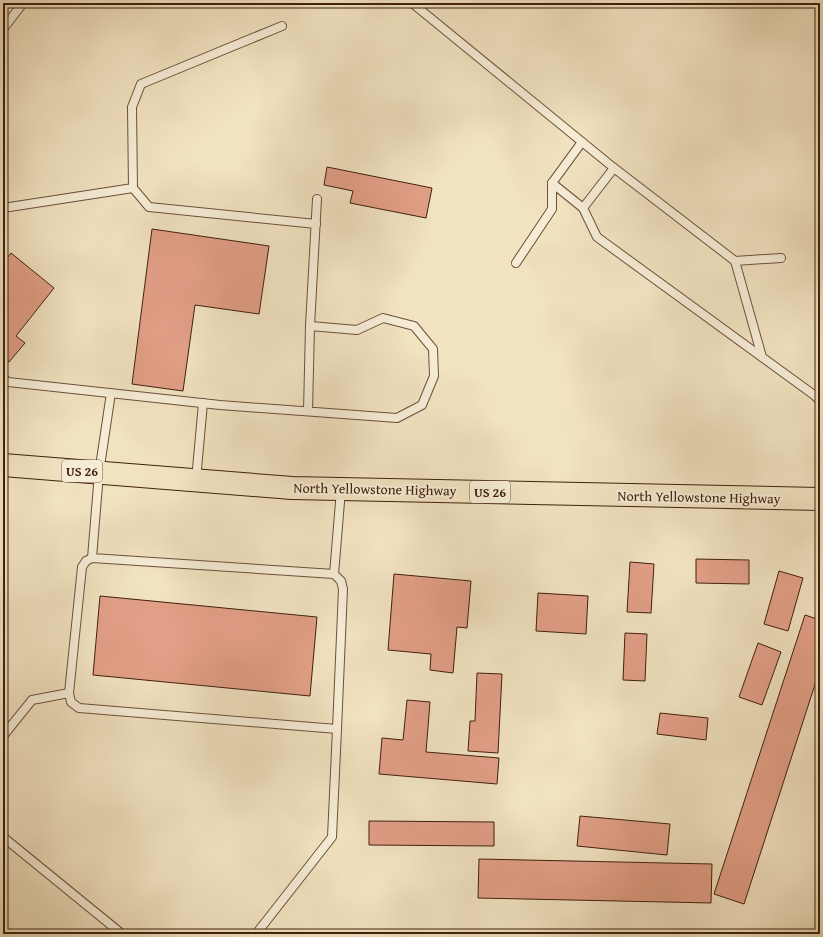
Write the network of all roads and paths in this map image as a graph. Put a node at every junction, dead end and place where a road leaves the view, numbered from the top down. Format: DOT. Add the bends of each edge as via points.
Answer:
graph roads {
  1 [pos="23,3"];
  2 [pos="412,3"];
  3 [pos="282,26"];
  4 [pos="3,29"];
  5 [pos="582,142"];
  6 [pos="614,168"];
  7 [pos="552,183"];
  8 [pos="133,188"];
  9 [pos="317,199"];
  10 [pos="3,208"];
  11 [pos="583,208"];
  12 [pos="316,224"];
  13 [pos="781,258"];
  14 [pos="734,261"];
  15 [pos="516,263"];
  16 [pos="310,326"];
  17 [pos="762,357"];
  18 [pos="3,378"];
  19 [pos="110,393"];
  20 [pos="820,401"];
  21 [pos="203,403"];
  22 [pos="308,411"];
  23 [pos="3,465"];
  24 [pos="99,473"];
  25 [pos="196,480"];
  26 [pos="341,489"];
  27 [pos="820,499"];
  28 [pos="92,558"];
  29 [pos="334,574"];
  30 [pos="69,693"];
  31 [pos="337,729"];
  32 [pos="3,736"];
  33 [pos="3,837"];
  34 [pos="122,934"];
  35 [pos="256,934"];
  1 -- 4 [label="lane"];
  2 -- 5 [label="lane"];
  3 -- 8 [label="lane" via="141,84 132,107"];
  5 -- 6 [label="lane"];
  5 -- 7 [label="lane"];
  6 -- 11 [label="lane"];
  6 -- 14 [label="lane"];
  7 -- 11 [label="lane"];
  7 -- 15 [label="lane" via="552,208"];
  8 -- 10 [label="lane"];
  8 -- 12 [label="lane" via="149,207"];
  9 -- 12 [label="lane"];
  11 -- 17 [label="lane" via="597,238"];
  12 -- 16 [label="lane"];
  13 -- 14 [label="lane"];
  14 -- 17 [label="lane"];
  16 -- 22 [label="lane"];
  16 -- 22 [label="lane" via="357,330 383,318 414,326 433,349 434,376 422,404 397,418"];
  17 -- 20 [label="lane"];
  18 -- 19 [label="lane" via="8,382"];
  19 -- 21 [label="lane"];
  19 -- 24 [label="lane"];
  21 -- 22 [label="lane"];
  21 -- 25 [label="lane"];
  23 -- 24 [label="highway, North Yellowstone Highway / US 26"];
  24 -- 25 [label="highway, North Yellowstone Highway / US 26"];
  24 -- 28 [label="lane"];
  25 -- 26 [label="highway, North Yellowstone Highway / US 26" via="292,488"];
  26 -- 27 [label="highway, North Yellowstone Highway / US 26"];
  26 -- 29 [label="lane"];
  28 -- 29 [label="lane"];
  28 -- 30 [label="lane" via="82,567"];
  29 -- 31 [label="lane" via="341,581 343,589"];
  30 -- 31 [label="lane" via="71,702 79,708"];
  30 -- 32 [label="lane" via="32,700"];
  31 -- 35 [label="lane" via="332,837"];
  33 -- 34 [label="lane"];
}
